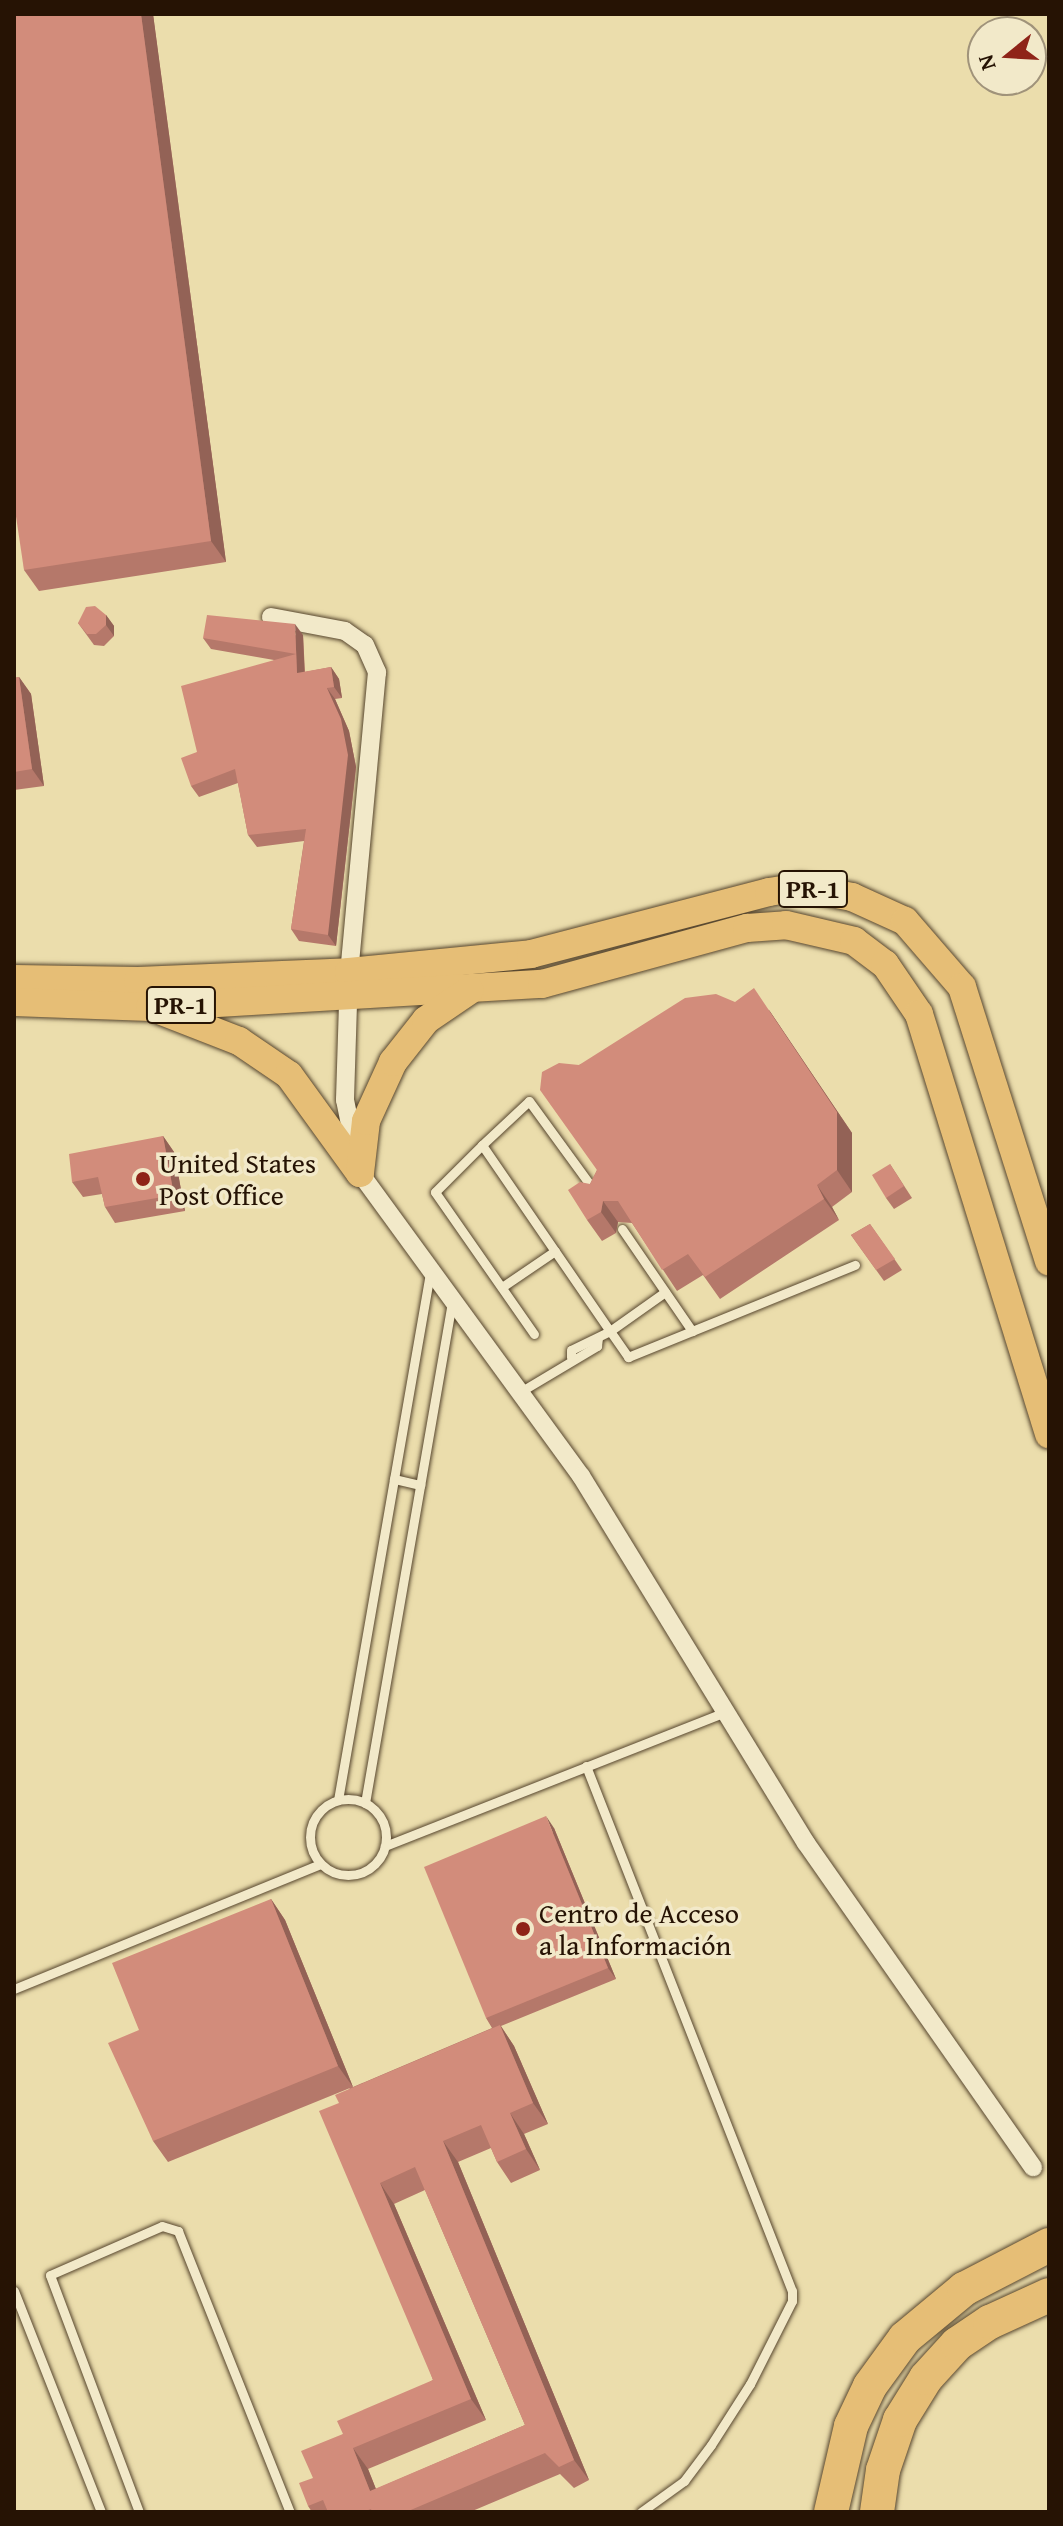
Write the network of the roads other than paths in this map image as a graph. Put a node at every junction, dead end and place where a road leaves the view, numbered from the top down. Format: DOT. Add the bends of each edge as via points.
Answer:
graph roads {
  1 [pos="271,617"];
  2 [pos="14,979"];
  3 [pos="348,985"];
  4 [pos="472,989"];
  5 [pos="14,1002"];
  6 [pos="150,1007"];
  7 [pos="482,1145"];
  8 [pos="360,1173"];
  9 [pos="601,1199"];
  10 [pos="622,1229"];
  11 [pos="555,1251"];
  12 [pos="1049,1262"];
  13 [pos="855,1265"];
  14 [pos="431,1270"];
  15 [pos="502,1287"];
  16 [pos="665,1292"];
  17 [pos="453,1299"];
  18 [pos="610,1331"];
  19 [pos="692,1331"];
  20 [pos="534,1334"];
  21 [pos="520,1392"];
  22 [pos="1049,1434"];
  23 [pos="394,1479"];
  24 [pos="420,1485"];
  25 [pos="727,1711"];
  26 [pos="586,1766"];
  27 [pos="338,1800"];
  28 [pos="365,1803"];
  29 [pos="385,1846"];
  30 [pos="320,1864"];
  31 [pos="14,1989"];
  32 [pos="1033,2167"];
  33 [pos="1049,2245"];
  34 [pos="14,2291"];
  35 [pos="1049,2295"];
  36 [pos="101,2512"];
  37 [pos="139,2512"];
  38 [pos="290,2512"];
  39 [pos="641,2512"];
  40 [pos="831,2512"];
  41 [pos="877,2512"];
  1 -- 3 [label="street" via="345,631 365,645 375,666"];
  2 -- 3 [label="main road, PR-1"];
  3 -- 4 [label="main road, PR-1"];
  3 -- 6 [label="main road, PR-1"];
  3 -- 8 [label="street" via="345,1100"];
  3 -- 12 [label="main road, PR-1" via="531,954 769,892 801,887 852,897 905,921 962,987"];
  4 -- 8 [label="main road" via="426,1020 393,1062 366,1121"];
  4 -- 22 [label="main road, PR-1" via="542,984 747,928 823,930 885,964 919,1014"];
  5 -- 6 [label="main road, PR-1"];
  6 -- 8 [label="main road" via="239,1041 289,1075"];
  7 -- 9 [label="lane" via="529,1101"];
  7 -- 11 [label="lane"];
  7 -- 15 [label="lane" via="435,1192"];
  8 -- 14 [label="street"];
  10 -- 16 [label="lane"];
  11 -- 15 [label="lane"];
  11 -- 18 [label="lane"];
  13 -- 19 [label="lane"];
  14 -- 17 [label="street"];
  14 -- 23 [label="lane"];
  15 -- 20 [label="lane"];
  16 -- 18 [label="lane"];
  16 -- 19 [label="lane"];
  17 -- 21 [label="street"];
  17 -- 24 [label="lane"];
  18 -- 19 [label="lane" via="628,1357"];
  18 -- 21 [label="lane" via="598,1338 597,1346"];
  21 -- 25 [label="street" via="581,1476"];
  23 -- 24 [label="lane"];
  23 -- 27 [label="lane"];
  24 -- 28 [label="lane"];
  25 -- 26 [label="lane"];
  25 -- 32 [label="street" via="806,1843"];
  26 -- 29 [label="lane"];
  26 -- 39 [label="lane" via="792,2291 792,2301 750,2384 711,2445 684,2481"];
  27 -- 28 [label="lane"];
  27 -- 30 [label="lane" via="322,1807 312,1821 309,1838"];
  28 -- 29 [label="lane" via="382,1819"];
  29 -- 30 [label="lane" via="371,1868 359,1874 345,1876"];
  30 -- 31 [label="lane"];
  33 -- 40 [label="highway" via="964,2289 905,2338 870,2386 851,2426"];
  34 -- 36 [label="lane"];
  35 -- 41 [label="highway" via="968,2337 926,2378 900,2420 883,2470"];
  37 -- 38 [label="lane" via="50,2275 162,2226 178,2231"];
}
